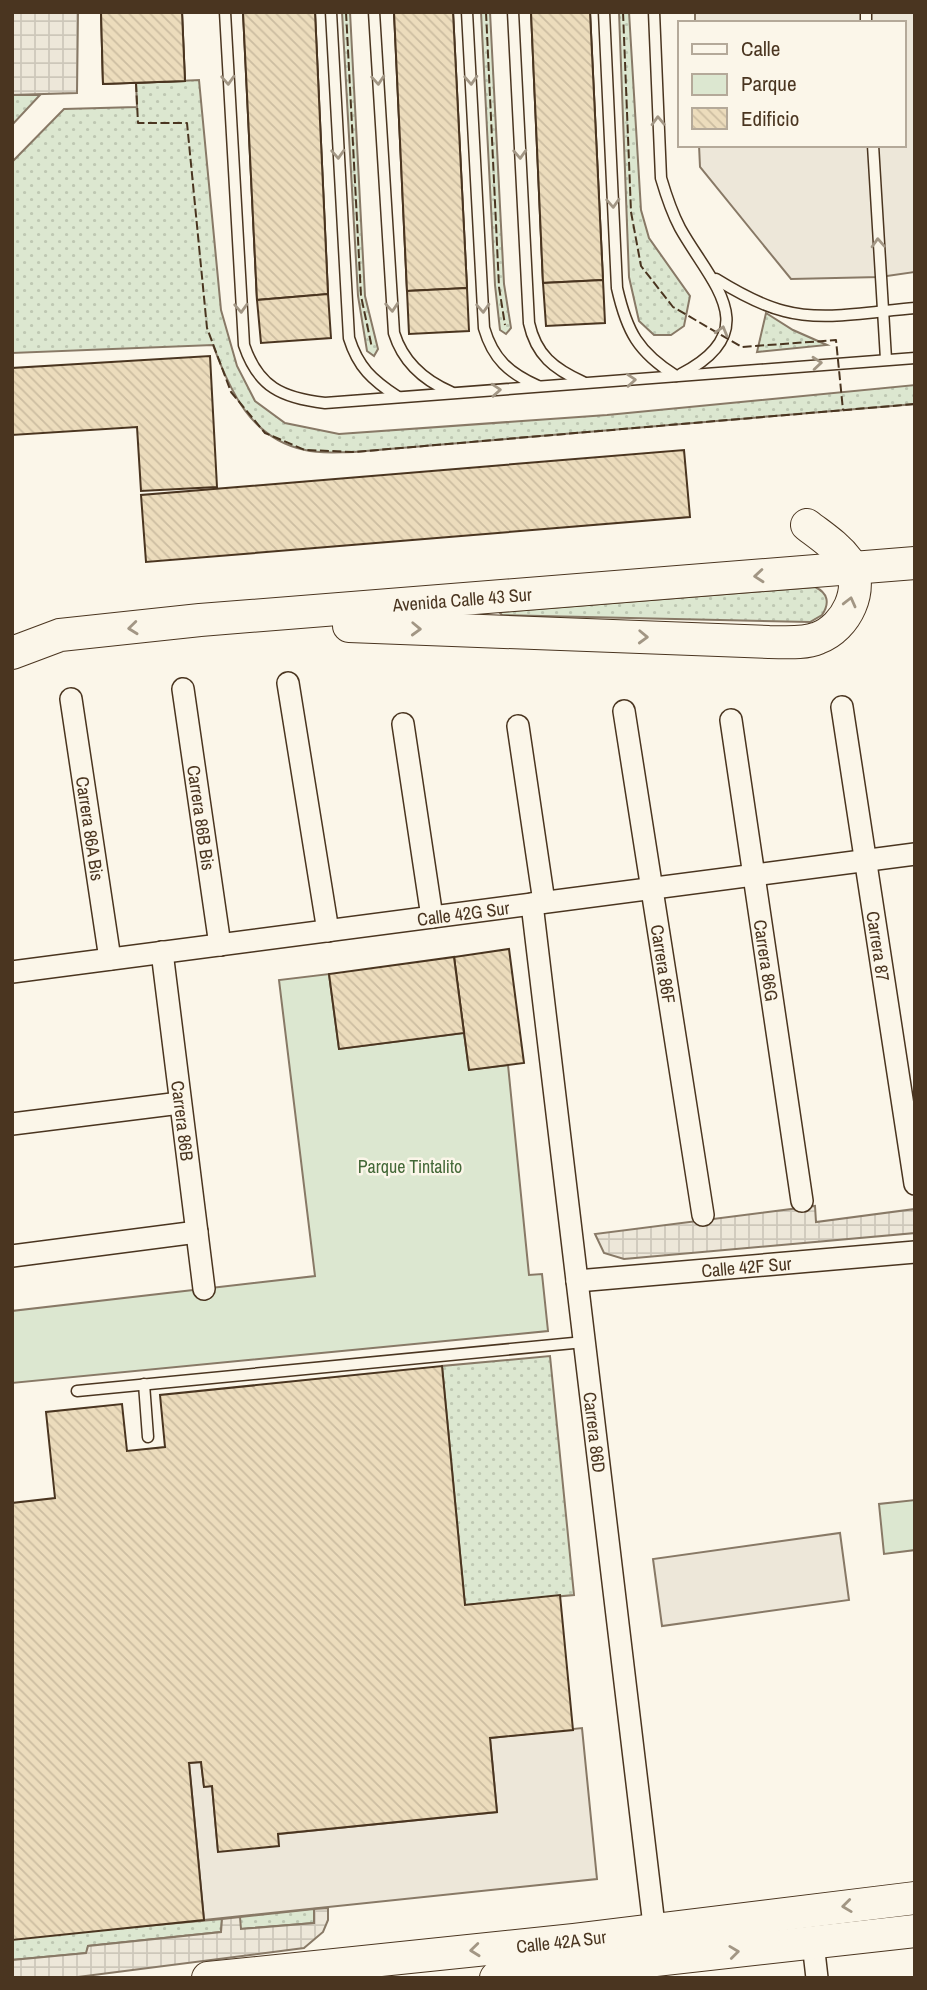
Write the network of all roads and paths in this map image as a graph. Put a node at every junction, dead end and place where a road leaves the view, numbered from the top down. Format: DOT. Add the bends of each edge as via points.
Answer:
graph roads {
  1 [pos="225,12"];
  2 [pos="331,12"];
  3 [pos="374,12"];
  4 [pos="467,12"];
  5 [pos="513,12"];
  6 [pos="604,12"];
  7 [pos="654,12"];
  8 [pos="873,147"];
  9 [pos="716,279"];
  10 [pos="915,309"];
  11 [pos="882,311"];
  12 [pos="915,358"];
  13 [pos="886,359"];
  14 [pos="676,376"];
  15 [pos="587,383"];
  16 [pos="538,387"];
  17 [pos="454,393"];
  18 [pos="398,397"];
  19 [pos="807,526"];
  20 [pos="915,563"];
  21 [pos="851,568"];
  22 [pos="200,620"];
  23 [pos="12,653"];
  24 [pos="288,683"];
  25 [pos="183,689"];
  26 [pos="71,699"];
  27 [pos="842,707"];
  28 [pos="624,711"];
  29 [pos="731,720"];
  30 [pos="403,724"];
  31 [pos="518,726"];
  32 [pos="915,854"];
  33 [pos="866,860"];
  34 [pos="754,875"];
  35 [pos="652,888"];
  36 [pos="538,903"];
  37 [pos="432,917"];
  38 [pos="328,931"];
  39 [pos="220,945"];
  40 [pos="162,952"];
  41 [pos="110,959"];
  42 [pos="12,972"];
  43 [pos="180,1103"];
  44 [pos="12,1124"];
  45 [pos="915,1184"];
  46 [pos="802,1201"];
  47 [pos="703,1215"];
  48 [pos="197,1232"];
  49 [pos="915,1252"];
  50 [pos="12,1256"];
  51 [pos="577,1281"];
  52 [pos="204,1289"];
  53 [pos="584,1342"];
  54 [pos="144,1384"];
  55 [pos="77,1391"];
  56 [pos="148,1437"];
  57 [pos="915,1898"];
  58 [pos="654,1930"];
  59 [pos="915,1931"];
  60 [pos="813,1943"];
  61 [pos="658,1961"];
  62 [pos="700,1967"];
  63 [pos="573,1974"];
  64 [pos="208,1978"];
  65 [pos="496,1978"];
  66 [pos="817,1978"];
  1 -- 18 [label="lane, one-way" via="244,345 252,369 272,387 297,399 324,403"];
  2 -- 18 [label="lane, one-way" via="349,338 366,375"];
  3 -- 17 [label="lane, one-way" via="394,333 400,351 413,367 431,383"];
  4 -- 16 [label="lane, one-way" via="484,328 489,347 500,362"];
  5 -- 15 [label="lane, one-way" via="529,323 533,342 545,359 564,374"];
  6 -- 14 [label="lane, one-way" via="617,288 623,317 641,350"];
  9 -- 7 [label="lane, one-way" via="681,230 661,178"];
  11 -- 8 [label="lane, one-way"];
  9 -- 11 [label="lane" via="786,312"];
  14 -- 9 [label="lane, one-way" via="701,364 716,348 726,302"];
  10 -- 11 [label="lane"];
  11 -- 13 [label="lane"];
  12 -- 13 [label="lane"];
  14 -- 13 [label="lane, one-way"];
  15 -- 14 [label="lane, one-way"];
  15 -- 16 [label="lane"];
  17 -- 16 [label="lane, one-way"];
  17 -- 18 [label="lane"];
  19 -- 21 [label="main road" via="832,544"];
  20 -- 21 [label="main road, Avenida Calle 43 Sur"];
  21 -- 22 [label="main road, Avenida Calle 43 Sur, one-way"];
  22 -- 21 [label="main road, one-way" via="803,641 831,632 848,613 854,584"];
  22 -- 23 [label="main road, Avenida Calle 43 Sur, one-way" via="60,635"];
  24 -- 38 [label="street"];
  25 -- 39 [label="street, Carrera 86B Bis"];
  26 -- 41 [label="street, Carrera 86A Bis"];
  27 -- 33 [label="street, Carrera 87"];
  28 -- 35 [label="street, Carrera 86F"];
  29 -- 34 [label="street, Carrera 86G"];
  30 -- 37 [label="street"];
  31 -- 36 [label="street, Carrera 86D"];
  32 -- 33 [label="street, Calle 42G Sur"];
  33 -- 34 [label="street, Calle 42G Sur"];
  33 -- 45 [label="street, Carrera 87"];
  34 -- 35 [label="street, Calle 42G Sur"];
  34 -- 46 [label="street, Carrera 86G"];
  35 -- 36 [label="street, Calle 42G Sur"];
  35 -- 47 [label="street, Carrera 86F"];
  36 -- 37 [label="street, Calle 42G Sur"];
  36 -- 51 [label="street, Carrera 86D"];
  37 -- 38 [label="street, Calle 42G Sur"];
  38 -- 39 [label="street, Calle 42G Sur"];
  39 -- 40 [label="street, Calle 42G Sur"];
  40 -- 41 [label="street, Calle 42G Sur"];
  40 -- 43 [label="street, Carrera 86B"];
  41 -- 42 [label="street, Calle 42G Sur"];
  43 -- 44 [label="street"];
  43 -- 48 [label="street, Carrera 86B"];
  48 -- 50 [label="street"];
  48 -- 52 [label="street, Carrera 86B"];
  49 -- 51 [label="street, Calle 42F Sur"];
  51 -- 53 [label="street, Carrera 86D"];
  53 -- 54 [label="lane"];
  53 -- 58 [label="street, Carrera 86D"];
  54 -- 55 [label="lane"];
  54 -- 56 [label="lane"];
  57 -- 58 [label="main road, Calle 42A Sur, one-way"];
  58 -- 61 [label="street, Carrera 86D"];
  58 -- 64 [label="main road, Calle 42A Sur, one-way"];
  59 -- 60 [label="main road, Calle 42A Sur"];
  62 -- 60 [label="main road, Calle 42A Sur, one-way"];
  60 -- 66 [label="street"];
  61 -- 62 [label="main road, Calle 42A Sur"];
  61 -- 63 [label="main road, Calle 42A Sur"];
  63 -- 65 [label="main road, Calle 42A Sur"];
}
